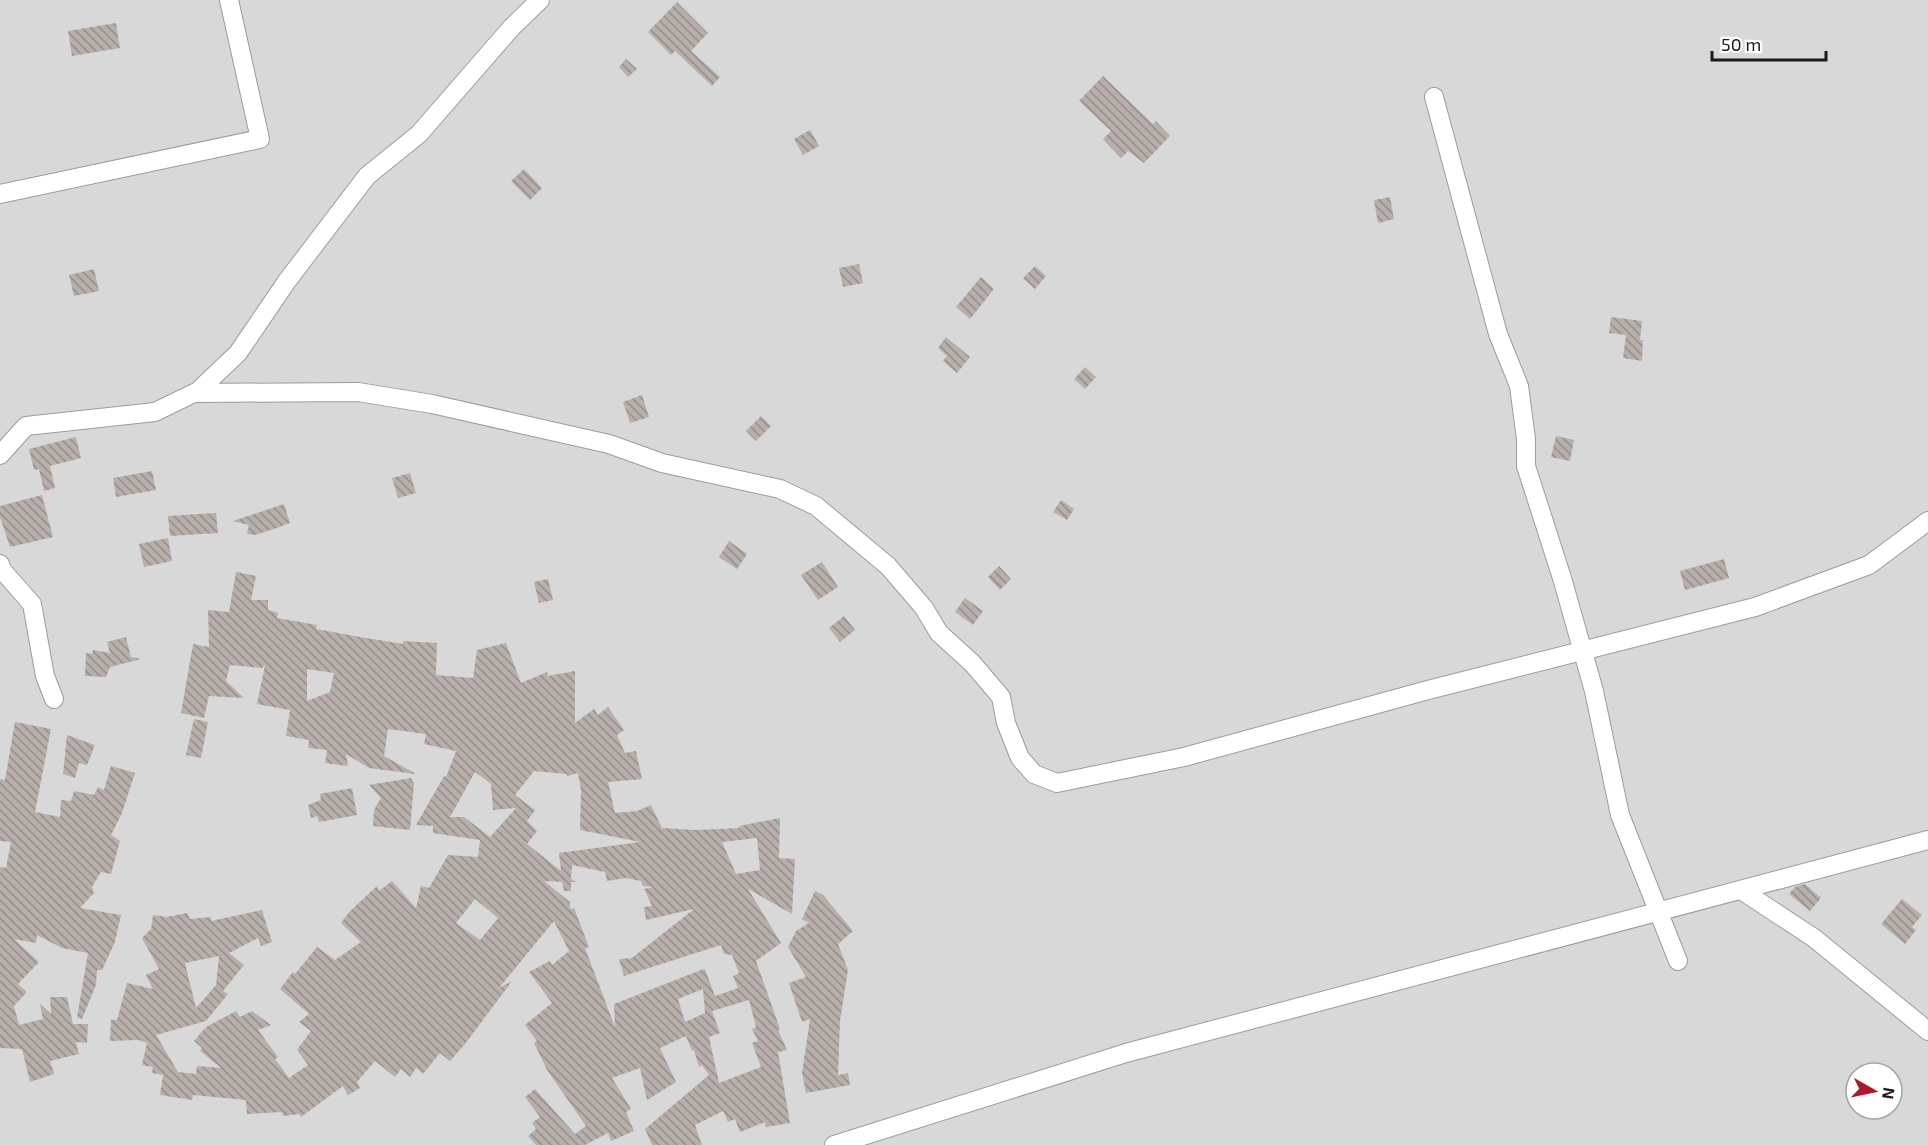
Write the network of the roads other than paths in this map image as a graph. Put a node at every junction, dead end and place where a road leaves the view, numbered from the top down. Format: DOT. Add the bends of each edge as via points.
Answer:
graph roads {
  1 [pos="229,0"];
  2 [pos="540,0"];
  3 [pos="1434,97"];
  4 [pos="0,194"];
  5 [pos="196,393"];
  6 [pos="0,455"];
  7 [pos="1928,521"];
  8 [pos="0,564"];
  9 [pos="1583,650"];
  10 [pos="54,699"];
  11 [pos="1928,840"];
  12 [pos="1741,890"];
  13 [pos="1659,912"];
  14 [pos="1678,961"];
  15 [pos="1928,1031"];
  16 [pos="834,1145"];
  1 -- 4 [label="street" via="260,138"];
  2 -- 5 [label="street" via="419,134 368,176 238,352"];
  3 -- 9 [label="street" via="1498,334 1519,386 1526,466"];
  5 -- 6 [label="street" via="155,412 26,426"];
  5 -- 9 [label="street" via="358,392 432,404 609,444 662,463 780,489 816,506 888,566 924,608 939,633 1001,697 1020,758 1034,774 1058,783 1184,757"];
  7 -- 9 [label="street" via="1869,565 1848,573 1755,607"];
  8 -- 10 [label="street" via="32,604 45,676"];
  9 -- 13 [label="street" via="1620,815"];
  11 -- 12 [label="street"];
  12 -- 13 [label="street"];
  12 -- 15 [label="street" via="1814,938"];
  13 -- 14 [label="street"];
  13 -- 16 [label="street" via="1126,1053"];
}
